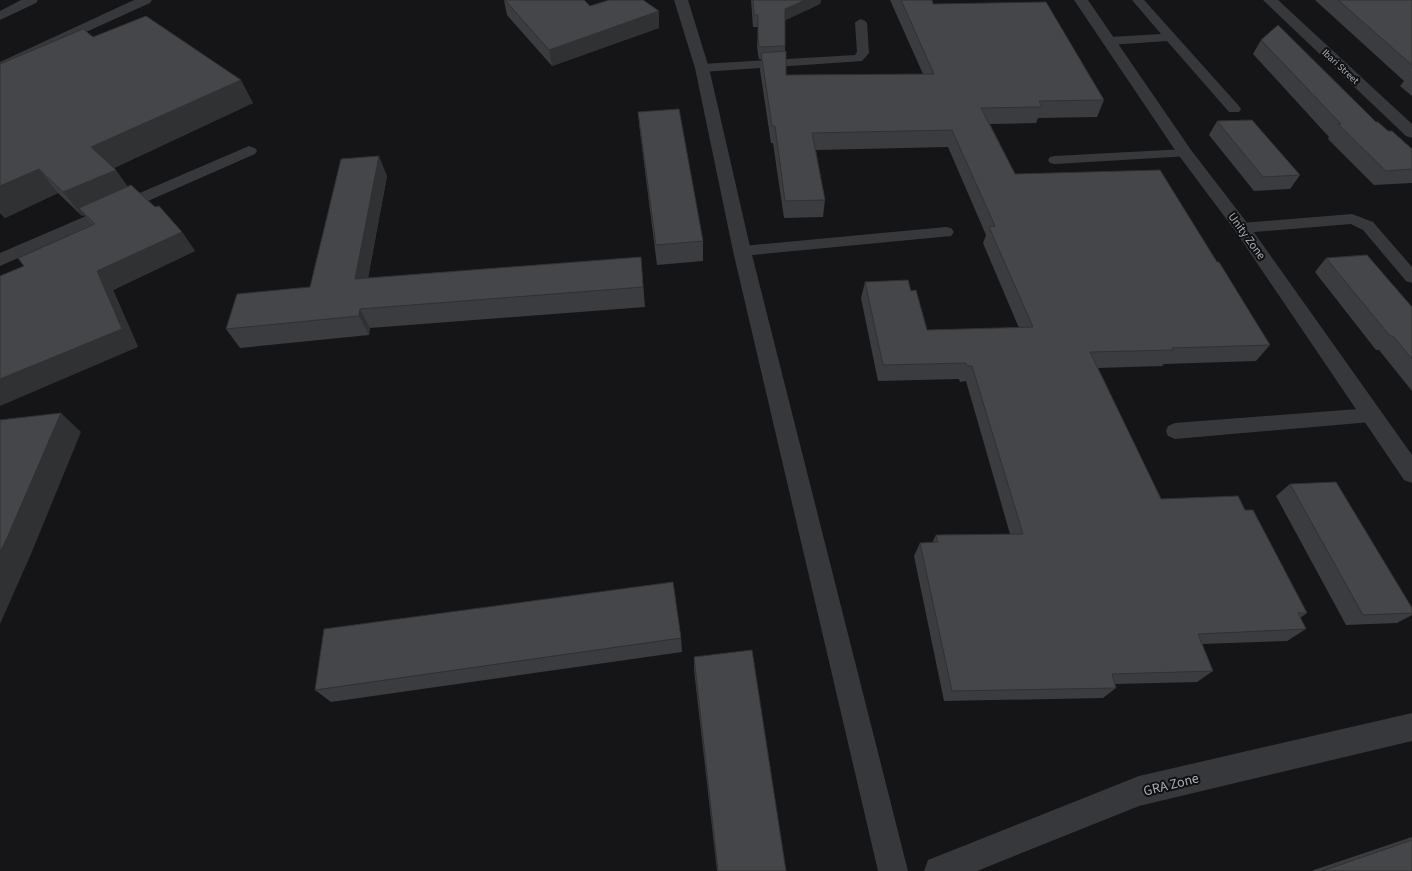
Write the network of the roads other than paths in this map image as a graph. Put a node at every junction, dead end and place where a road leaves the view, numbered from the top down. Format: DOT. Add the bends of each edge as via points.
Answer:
graph roads {
  1 [pos="31,0"];
  2 [pos="145,0"];
  3 [pos="681,0"];
  4 [pos="1081,0"];
  5 [pos="1138,0"];
  6 [pos="1270,0"];
  7 [pos="0,16"];
  8 [pos="861,23"];
  9 [pos="1169,37"];
  10 [pos="1110,41"];
  11 [pos="0,68"];
  12 [pos="702,68"];
  13 [pos="1234,109"];
  14 [pos="1412,133"];
  15 [pos="249,151"];
  16 [pos="1185,153"];
  17 [pos="1055,160"];
  18 [pos="1242,228"];
  19 [pos="946,232"];
  20 [pos="742,251"];
  21 [pos="0,260"];
  22 [pos="1412,277"];
  23 [pos="1371,415"];
  24 [pos="1175,431"];
  25 [pos="1412,473"];
  26 [pos="1412,727"];
  27 [pos="893,871"];
  28 [pos="939,871"];
  1 -- 7 [label="street"];
  2 -- 11 [label="street"];
  3 -- 12 [label="street"];
  4 -- 10 [label="street, Unity Zone"];
  5 -- 9 [label="lane"];
  6 -- 14 [label="street, Ibari Street"];
  8 -- 12 [label="lane" via="863,53 858,58"];
  9 -- 10 [label="lane"];
  9 -- 13 [label="lane"];
  10 -- 16 [label="street, Unity Zone"];
  12 -- 20 [label="street"];
  15 -- 21 [label="street"];
  16 -- 17 [label="lane"];
  16 -- 18 [label="street, Unity Zone"];
  18 -- 22 [label="lane" via="1352,219 1368,226"];
  18 -- 23 [label="street, Unity Zone"];
  19 -- 20 [label="lane"];
  20 -- 27 [label="street"];
  23 -- 24 [label="lane"];
  23 -- 25 [label="street, Unity Zone"];
  26 -- 28 [label="street, GRA Zone" via="1139,791"];
}
